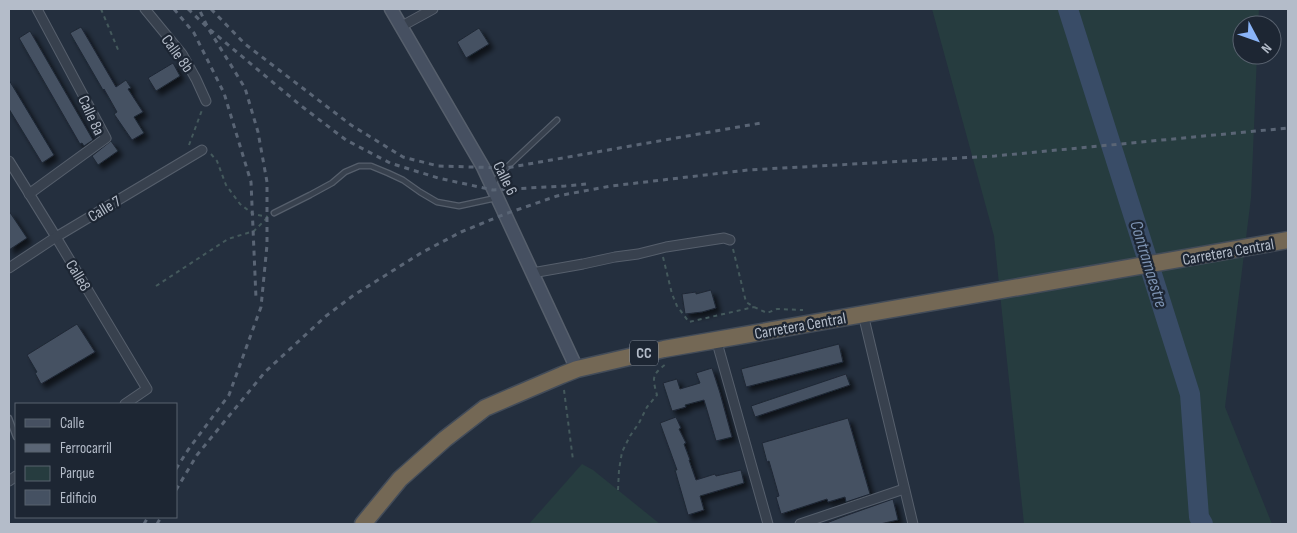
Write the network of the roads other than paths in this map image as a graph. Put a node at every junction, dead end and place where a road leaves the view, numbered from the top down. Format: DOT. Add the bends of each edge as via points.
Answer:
graph roads {
  1 [pos="36,9"];
  2 [pos="144,9"];
  3 [pos="391,9"];
  4 [pos="432,9"];
  5 [pos="402,26"];
  6 [pos="206,101"];
  7 [pos="557,120"];
  8 [pos="202,150"];
  9 [pos="9,161"];
  10 [pos="491,185"];
  11 [pos="29,194"];
  12 [pos="497,197"];
  13 [pos="274,213"];
  14 [pos="56,237"];
  15 [pos="730,240"];
  16 [pos="1288,240"];
  17 [pos="9,268"];
  18 [pos="532,273"];
  19 [pos="863,314"];
  20 [pos="716,340"];
  21 [pos="570,372"];
  22 [pos="126,403"];
  23 [pos="9,418"];
  24 [pos="15,435"];
  25 [pos="904,489"];
  26 [pos="818,521"];
  27 [pos="364,524"];
  28 [pos="768,524"];
  29 [pos="800,524"];
  30 [pos="914,524"];
  1 -- 11 [label="street, Calle 8a" via="106,138"];
  2 -- 6 [label="street, Calle 8b" via="182,54"];
  3 -- 5 [label="street, Calle 6"];
  4 -- 5 [label="street"];
  5 -- 10 [label="street, Calle 6"];
  7 -- 10 [label="lane"];
  8 -- 14 [label="street, Calle 7"];
  9 -- 11 [label="street, Calle8"];
  10 -- 12 [label="street, Calle 6"];
  11 -- 14 [label="street, Calle8"];
  12 -- 13 [label="lane" via="459,206 437,202 388,173 370,166 359,166"];
  12 -- 18 [label="street, Calle 6"];
  14 -- 17 [label="street, Calle 7"];
  14 -- 22 [label="street, Calle8" via="147,389"];
  15 -- 18 [label="street" via="724,238"];
  16 -- 19 [label="highway, Carretera Central / CC"];
  18 -- 21 [label="street, Calle 6"];
  19 -- 20 [label="highway, Carretera Central / CC"];
  19 -- 25 [label="street"];
  20 -- 21 [label="highway, Carretera Central / CC" via="664,348"];
  20 -- 28 [label="street"];
  21 -- 27 [label="highway, Carretera Central / CC" via="485,408 400,478"];
  23 -- 24 [label="lane"];
  25 -- 26 [label="street"];
  25 -- 30 [label="street"];
  26 -- 29 [label="street"];
}
